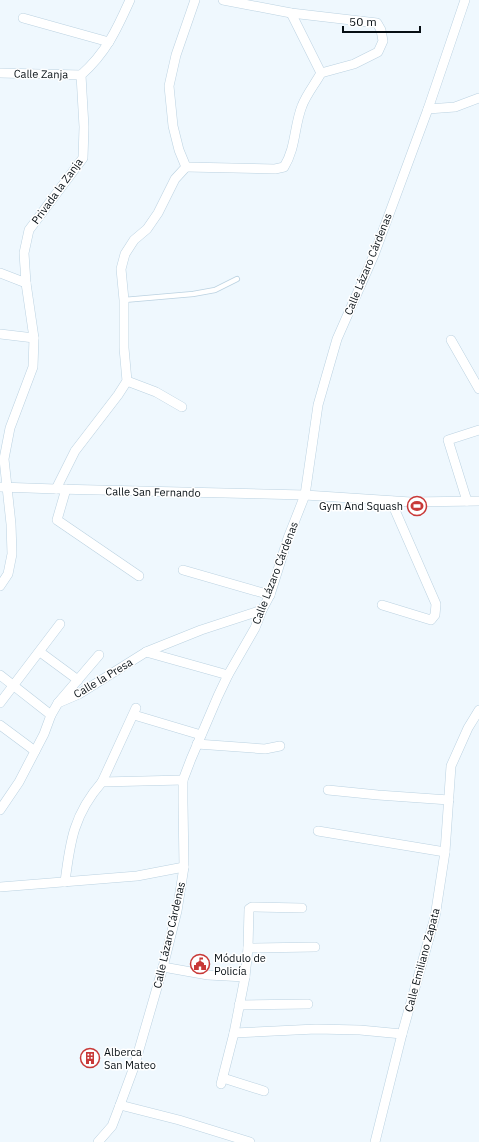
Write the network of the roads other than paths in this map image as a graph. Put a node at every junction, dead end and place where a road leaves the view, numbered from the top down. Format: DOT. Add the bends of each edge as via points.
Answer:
graph roads {
  1 [pos="130,0"];
  2 [pos="195,0"];
  3 [pos="224,0"];
  4 [pos="466,0"];
  5 [pos="291,13"];
  6 [pos="23,18"];
  7 [pos="109,42"];
  8 [pos="0,73"];
  9 [pos="321,73"];
  10 [pos="81,75"];
  11 [pos="479,98"];
  12 [pos="428,109"];
  13 [pos="186,167"];
  14 [pos="0,274"];
  15 [pos="237,279"];
  16 [pos="26,283"];
  17 [pos="124,300"];
  18 [pos="0,334"];
  19 [pos="34,338"];
  20 [pos="451,340"];
  21 [pos="127,380"];
  22 [pos="479,389"];
  23 [pos="182,407"];
  24 [pos="479,430"];
  25 [pos="4,487"];
  26 [pos="61,489"];
  27 [pos="305,496"];
  28 [pos="467,501"];
  29 [pos="479,501"];
  30 [pos="391,502"];
  31 [pos="183,570"];
  32 [pos="139,576"];
  33 [pos="0,586"];
  34 [pos="270,595"];
  35 [pos="382,605"];
  36 [pos="262,610"];
  37 [pos="60,624"];
  38 [pos="40,652"];
  39 [pos="146,652"];
  40 [pos="99,655"];
  41 [pos="0,675"];
  42 [pos="228,675"];
  43 [pos="78,680"];
  44 [pos="13,686"];
  45 [pos="0,703"];
  46 [pos="58,703"];
  47 [pos="479,710"];
  48 [pos="51,715"];
  49 [pos="0,724"];
  50 [pos="201,735"];
  51 [pos="197,744"];
  52 [pos="280,746"];
  53 [pos="35,751"];
  54 [pos="183,780"];
  55 [pos="102,782"];
  56 [pos="328,790"];
  57 [pos="449,800"];
  58 [pos="0,810"];
  59 [pos="318,831"];
  60 [pos="444,852"];
  61 [pos="184,867"];
  62 [pos="65,882"];
  63 [pos="0,887"];
  64 [pos="302,908"];
  65 [pos="315,947"];
  66 [pos="248,948"];
  67 [pos="163,967"];
  68 [pos="245,977"];
  69 [pos="308,1004"];
  70 [pos="239,1005"];
  71 [pos="234,1033"];
  72 [pos="402,1034"];
  73 [pos="264,1091"];
  74 [pos="120,1105"];
  75 [pos="235,1140"];
  76 [pos="98,1142"];
  77 [pos="250,1142"];
  78 [pos="375,1142"];
  1 -- 7 [label="street"];
  2 -- 13 [label="street" via="176,55 169,86 173,126"];
  3 -- 5 [label="street"];
  4 -- 12 [label="street, Calle Lázaro Cárdenas"];
  5 -- 9 [label="street"];
  5 -- 9 [label="street" via="377,23 381,30 383,41 378,52 354,64"];
  6 -- 7 [label="street"];
  7 -- 10 [label="street" via="94,63"];
  8 -- 10 [label="street, Calle Zanja"];
  9 -- 13 [label="street" via="302,105 289,159 284,167"];
  10 -- 16 [label="street, Privada la Zanja" via="83,158 29,230 24,253"];
  11 -- 12 [label="street" via="455,107"];
  12 -- 27 [label="street, Calle Lázaro Cárdenas" via="374,255 337,339 318,405"];
  13 -- 17 [label="street" via="175,179 158,213 125,254 122,269"];
  14 -- 16 [label="street"];
  15 -- 17 [label="lane" via="215,290"];
  16 -- 19 [label="street, Privada la Zanja"];
  17 -- 21 [label="street"];
  18 -- 19 [label="street"];
  19 -- 25 [label="street, Privada la Zanja" via="32,367 10,428 4,459"];
  20 -- 22 [label="street"];
  21 -- 23 [label="street" via="156,392"];
  21 -- 26 [label="street" via="75,451"];
  24 -- 28 [label="street" via="448,440"];
  25 -- 26 [label="street, Calle San Fernando"];
  25 -- 33 [label="street, Privada la Zanja" via="11,524 12,554 8,574"];
  26 -- 27 [label="street, Calle San Fernando"];
  26 -- 32 [label="street" via="57,520"];
  27 -- 30 [label="street, Calle San Fernando"];
  27 -- 34 [label="street, Calle Lázaro Cárdenas" via="288,538"];
  28 -- 29 [label="street, Calle San Fernando"];
  28 -- 30 [label="street, Calle San Fernando"];
  30 -- 35 [label="street" via="436,604 435,615 431,620"];
  31 -- 34 [label="street"];
  34 -- 36 [label="street, Calle Lázaro Cárdenas"];
  36 -- 39 [label="street, Calle la Presa"];
  36 -- 42 [label="street, Calle Lázaro Cárdenas" via="255,628"];
  37 -- 38 [label="street"];
  38 -- 43 [label="street"];
  38 -- 44 [label="street"];
  39 -- 42 [label="street"];
  39 -- 46 [label="street, Calle la Presa" via="79,694"];
  40 -- 43 [label="street"];
  41 -- 44 [label="street"];
  42 -- 50 [label="street, Calle Lázaro Cárdenas"];
  43 -- 46 [label="street"];
  44 -- 45 [label="street"];
  44 -- 48 [label="street"];
  46 -- 48 [label="street"];
  47 -- 57 [label="street, Calle Emiliano Zapata" via="451,766"];
  48 -- 53 [label="street"];
  49 -- 53 [label="street"];
  50 -- 51 [label="street, Calle Lázaro Cárdenas"];
  50 -- 55 [label="street" via="135,712"];
  51 -- 52 [label="street" via="265,749"];
  51 -- 54 [label="street, Calle Lázaro Cárdenas"];
  53 -- 58 [label="street" via="19,782"];
  54 -- 55 [label="street"];
  54 -- 61 [label="street, Calle Lázaro Cárdenas"];
  55 -- 62 [label="street" via="85,803 75,825"];
  56 -- 57 [label="street"];
  57 -- 60 [label="street, Calle Emiliano Zapata"];
  59 -- 60 [label="street"];
  60 -- 72 [label="street, Calle Emiliano Zapata" via="435,917"];
  61 -- 62 [label="street" via="137,876"];
  61 -- 67 [label="street, Calle Lázaro Cárdenas" via="177,911"];
  62 -- 63 [label="street"];
  64 -- 66 [label="street" via="249,909"];
  65 -- 66 [label="street"];
  66 -- 68 [label="street"];
  67 -- 68 [label="street" via="208,975"];
  67 -- 74 [label="street, Calle Lázaro Cárdenas" via="134,1067"];
  68 -- 70 [label="street"];
  69 -- 70 [label="street"];
  70 -- 71 [label="street"];
  71 -- 72 [label="street" via="316,1029"];
  71 -- 73 [label="street" via="222,1081"];
  72 -- 78 [label="street, Calle Emiliano Zapata"];
  74 -- 75 [label="street" via="179,1120"];
  74 -- 76 [label="street, Calle Lázaro Cárdenas" via="112,1126"];
  75 -- 77 [label="street"];
}
